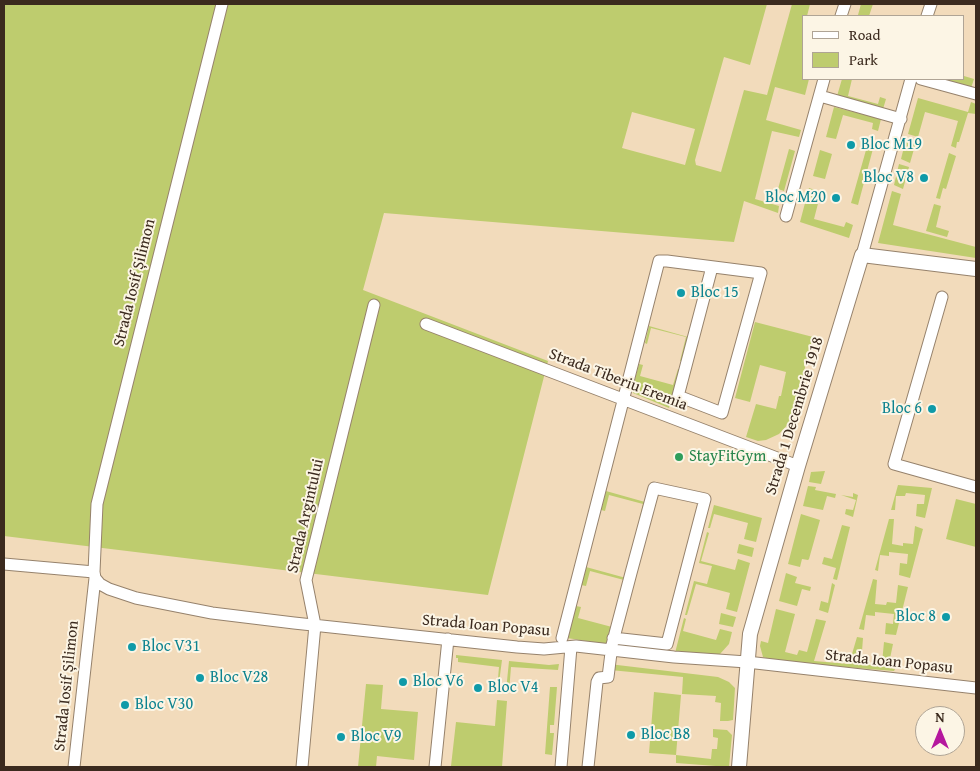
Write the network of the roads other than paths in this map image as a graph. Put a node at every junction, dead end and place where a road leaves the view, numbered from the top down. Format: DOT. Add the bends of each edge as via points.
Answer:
graph roads {
  1 [pos="222,4"];
  2 [pos="824,80"];
  3 [pos="911,80"];
  4 [pos="925,80"];
  5 [pos="976,94"];
  6 [pos="820,96"];
  7 [pos="900,118"];
  8 [pos="786,216"];
  9 [pos="862,255"];
  10 [pos="712,267"];
  11 [pos="976,269"];
  12 [pos="942,296"];
  13 [pos="374,305"];
  14 [pos="426,324"];
  15 [pos="623,399"];
  16 [pos="701,405"];
  17 [pos="694,426"];
  18 [pos="798,466"];
  19 [pos="976,487"];
  20 [pos="4,564"];
  21 [pos="94,575"];
  22 [pos="315,625"];
  23 [pos="562,638"];
  24 [pos="613,638"];
  25 [pos="448,639"];
  26 [pos="571,647"];
  27 [pos="610,651"];
  28 [pos="747,662"];
  29 [pos="976,688"];
  30 [pos="74,767"];
  31 [pos="302,767"];
  32 [pos="435,767"];
  33 [pos="561,767"];
  34 [pos="588,767"];
  35 [pos="739,767"];
  1 -- 21 [label="street, Strada Iosif Șilimon" via="97,504"];
  2 -- 6 [label="street"];
  3 -- 7 [label="street, Strada 1 Decembrie 1918"];
  4 -- 5 [label="street"];
  6 -- 7 [label="street"];
  6 -- 8 [label="street"];
  7 -- 9 [label="street, Strada 1 Decembrie 1918"];
  9 -- 11 [label="street"];
  9 -- 18 [label="street, Strada 1 Decembrie 1918"];
  10 -- 15 [label="street" via="660,261"];
  10 -- 16 [label="street" via="678,396"];
  10 -- 16 [label="street" via="761,273 722,413"];
  12 -- 19 [label="street" via="894,464"];
  13 -- 22 [label="street, Strada Argintului" via="306,580"];
  14 -- 15 [label="street, Strada Tiberiu Eremia"];
  15 -- 17 [label="street, Strada Tiberiu Eremia"];
  15 -- 23 [label="street"];
  16 -- 17 [label="street"];
  17 -- 18 [label="street, Strada Tiberiu Eremia"];
  18 -- 28 [label="street, Strada 1 Decembrie 1918" via="750,634"];
  20 -- 21 [label="street, Strada Ioan Popasu"];
  21 -- 22 [label="street, Strada Ioan Popasu" via="109,589 136,598 212,613"];
  21 -- 30 [label="street, Strada Iosif Șilimon"];
  22 -- 25 [label="street, Strada Ioan Popasu"];
  22 -- 31 [label="street, Strada Argintului"];
  24 -- 24 [label="street" via="654,488 706,499 667,644"];
  24 -- 27 [label="street"];
  25 -- 26 [label="street, Strada Ioan Popasu" via="517,647"];
  25 -- 32 [label="street"];
  26 -- 27 [label="street, Strada Ioan Popasu"];
  26 -- 33 [label="street"];
  27 -- 28 [label="street, Strada Ioan Popasu"];
  27 -- 34 [label="street" via="608,677 599,678 596,682"];
  28 -- 29 [label="street, Strada Ioan Popasu"];
  28 -- 35 [label="street, Strada 1 Decembrie 1918"];
}
